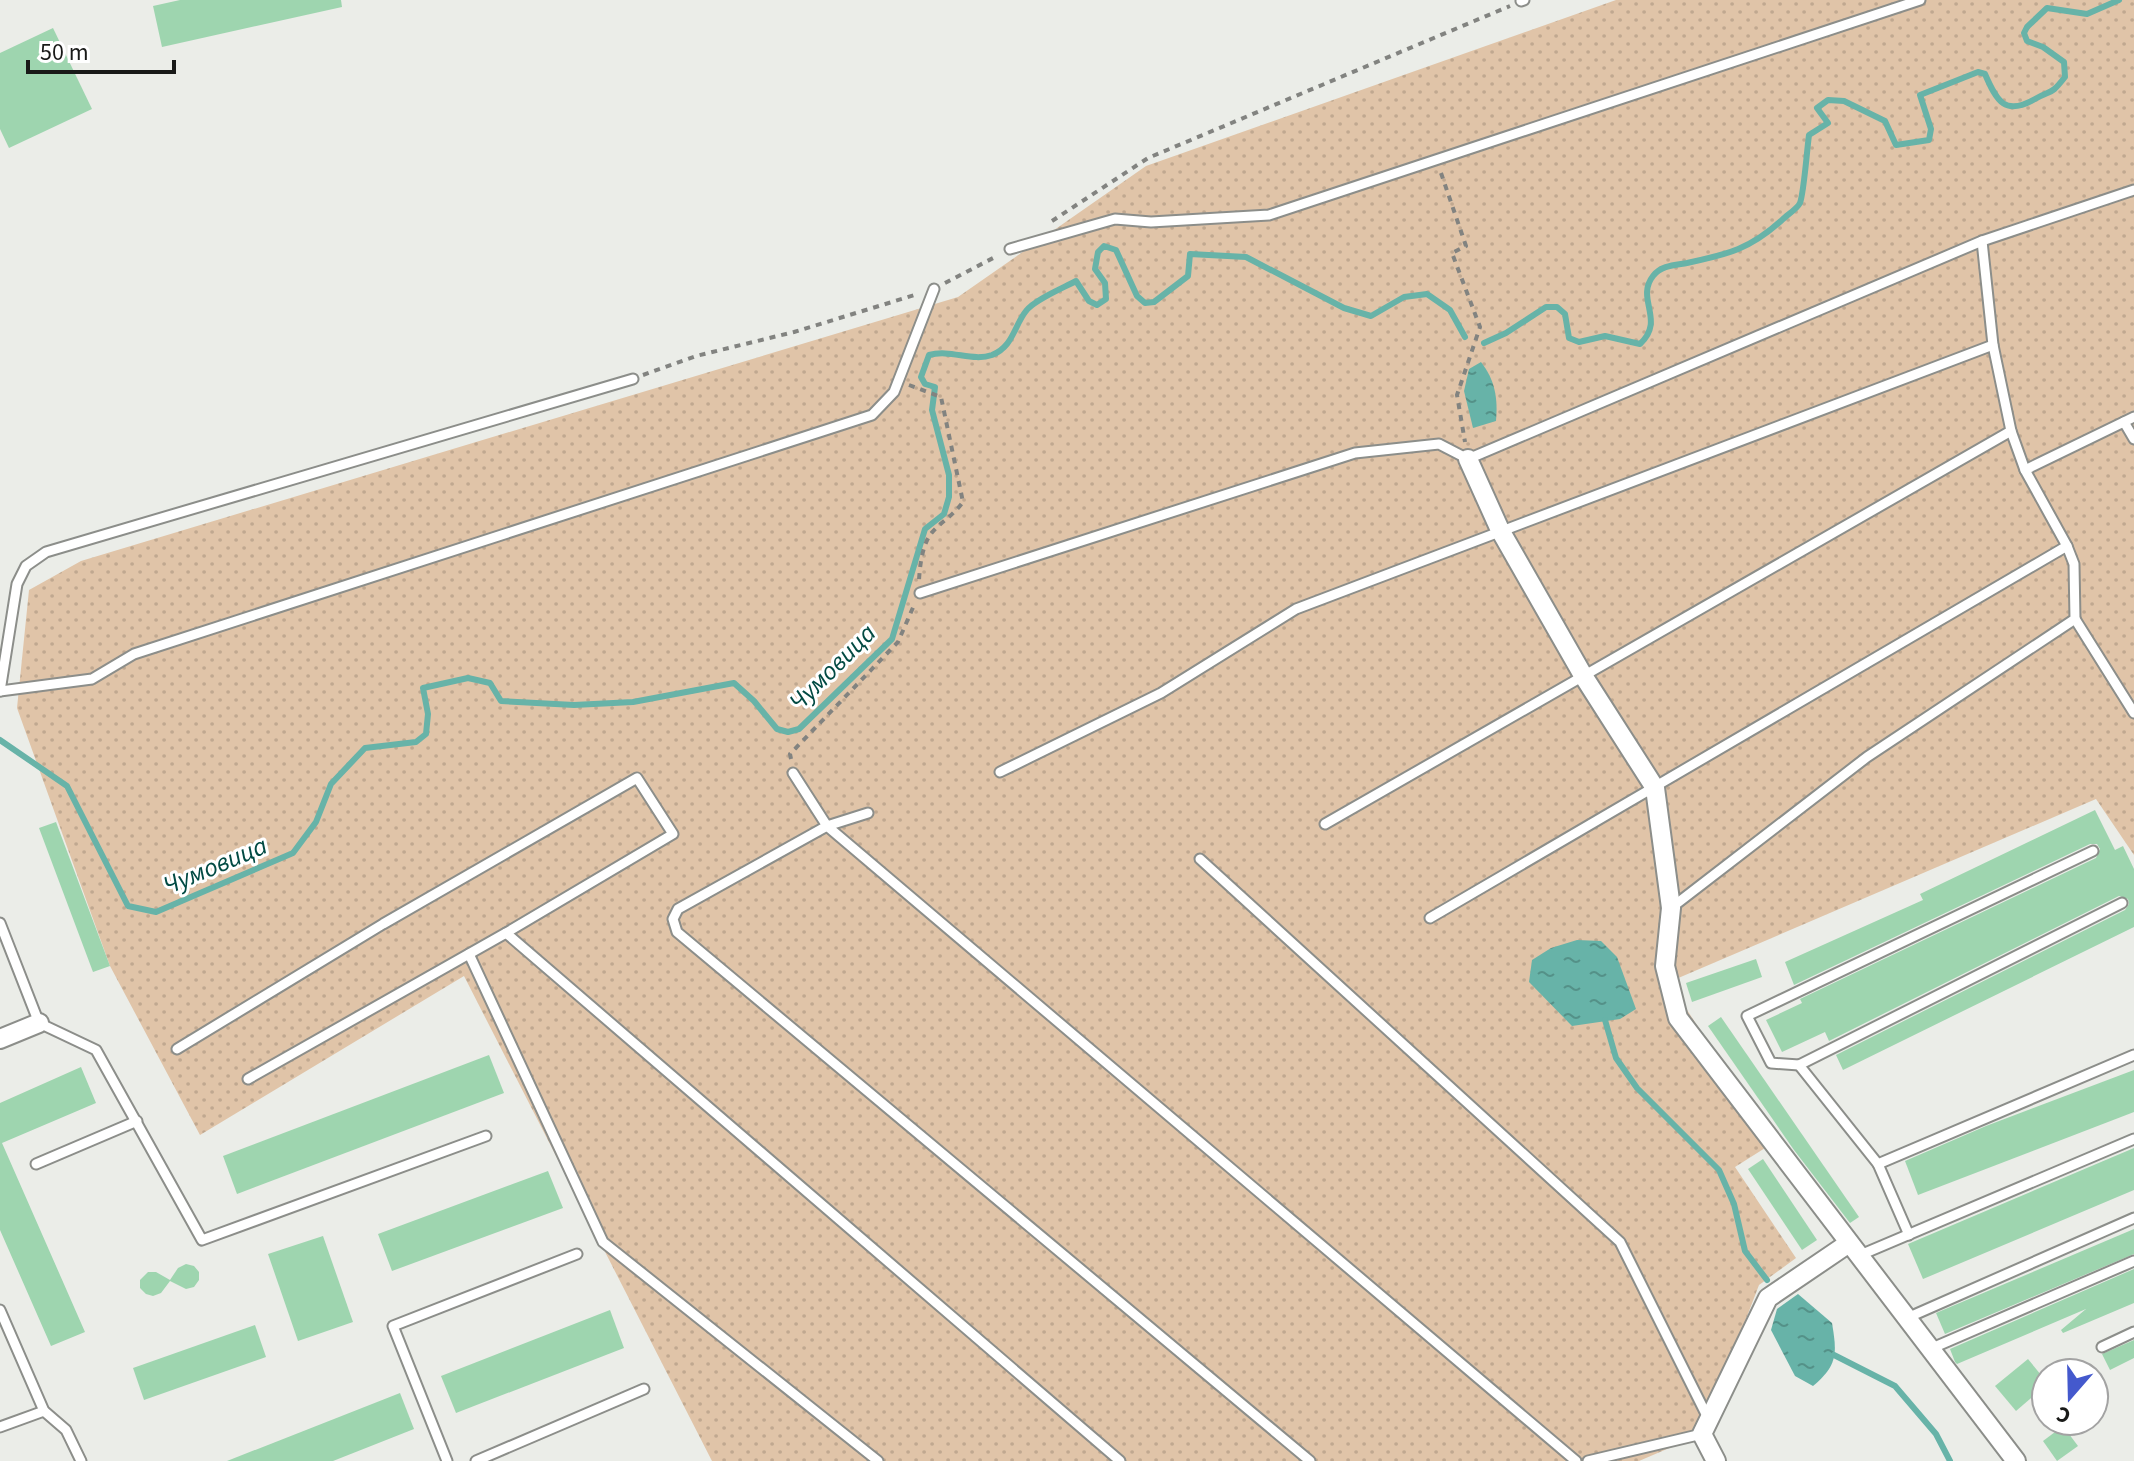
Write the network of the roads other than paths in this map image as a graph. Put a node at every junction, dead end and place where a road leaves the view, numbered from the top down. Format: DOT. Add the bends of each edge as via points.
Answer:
graph roads {
  1 [pos="1920,0"];
  2 [pos="2134,190"];
  3 [pos="1982,241"];
  4 [pos="1010,249"];
  5 [pos="934,289"];
  6 [pos="1993,345"];
  7 [pos="633,379"];
  8 [pos="2134,417"];
  9 [pos="2124,422"];
  10 [pos="2011,431"];
  11 [pos="2134,439"];
  12 [pos="1468,459"];
  13 [pos="2025,470"];
  14 [pos="1500,530"];
  15 [pos="2067,546"];
  16 [pos="920,593"];
  17 [pos="2075,619"];
  18 [pos="1584,677"];
  19 [pos="0,691"];
  20 [pos="2134,713"];
  21 [pos="1000,772"];
  22 [pos="793,773"];
  23 [pos="1655,788"];
  24 [pos="868,813"];
  25 [pos="1325,824"];
  26 [pos="827,826"];
  27 [pos="2093,851"];
  28 [pos="1200,859"];
  29 [pos="2122,903"];
  30 [pos="1671,908"];
  31 [pos="1430,918"];
  32 [pos="0,923"];
  33 [pos="506,933"];
  34 [pos="469,954"];
  35 [pos="39,1023"];
  36 [pos="0,1039"];
  37 [pos="177,1049"];
  38 [pos="2134,1055"];
  39 [pos="1799,1065"];
  40 [pos="248,1079"];
  41 [pos="137,1121"];
  42 [pos="486,1136"];
  43 [pos="2134,1139"];
  44 [pos="36,1164"];
  45 [pos="1878,1164"];
  46 [pos="2134,1218"];
  47 [pos="1909,1235"];
  48 [pos="1854,1249"];
  49 [pos="577,1254"];
  50 [pos="2134,1261"];
  51 [pos="0,1310"];
  52 [pos="1907,1318"];
  53 [pos="2134,1332"];
  54 [pos="2102,1347"];
  55 [pos="1930,1349"];
  56 [pos="644,1389"];
  57 [pos="44,1411"];
  58 [pos="0,1427"];
  59 [pos="1706,1427"];
  60 [pos="81,1461"];
  61 [pos="447,1461"];
  62 [pos="476,1461"];
  63 [pos="878,1461"];
  64 [pos="1120,1461"];
  65 [pos="1310,1461"];
  66 [pos="1576,1461"];
  67 [pos="1588,1461"];
  68 [pos="1716,1461"];
  69 [pos="2016,1461"];
  1 -- 4 [label="lane" via="1269,215 1115,219"];
  2 -- 3 [label="lane"];
  3 -- 6 [label="lane"];
  3 -- 12 [label="lane"];
  5 -- 19 [label="lane" via="894,392 872,415 134,654 92,679"];
  6 -- 10 [label="lane"];
  6 -- 14 [label="lane"];
  7 -- 19 [label="lane" via="46,552 26,566 17,584"];
  8 -- 9 [label="lane"];
  9 -- 11 [label="lane"];
  9 -- 13 [label="lane"];
  10 -- 13 [label="lane"];
  10 -- 18 [label="lane"];
  12 -- 14 [label="street"];
  12 -- 16 [label="lane" via="1439,444 1355,453"];
  13 -- 15 [label="lane"];
  14 -- 18 [label="street"];
  14 -- 21 [label="lane" via="1296,609 1161,693"];
  15 -- 17 [label="lane" via="2074,564"];
  15 -- 23 [label="lane"];
  17 -- 20 [label="lane"];
  17 -- 30 [label="lane" via="1867,757"];
  18 -- 23 [label="street"];
  18 -- 25 [label="lane"];
  22 -- 26 [label="lane"];
  23 -- 30 [label="street"];
  23 -- 31 [label="lane"];
  24 -- 26 [label="lane"];
  26 -- 65 [label="lane" via="678,909 673,919 677,932"];
  26 -- 66 [label="lane"];
  27 -- 39 [label="lane" via="1747,1016 1771,1063"];
  28 -- 59 [label="lane" via="1620,1242"];
  29 -- 39 [label="lane"];
  30 -- 48 [label="street" via="1665,966 1678,1018"];
  32 -- 35 [label="lane"];
  33 -- 34 [label="lane"];
  33 -- 37 [label="lane" via="673,834 637,778"];
  33 -- 64 [label="lane"];
  34 -- 40 [label="lane"];
  34 -- 63 [label="lane" via="603,1242"];
  35 -- 36 [label="street"];
  35 -- 41 [label="lane" via="96,1050"];
  38 -- 45 [label="lane"];
  39 -- 45 [label="lane"];
  41 -- 42 [label="lane" via="202,1240"];
  41 -- 44 [label="lane"];
  43 -- 47 [label="lane"];
  45 -- 47 [label="lane"];
  46 -- 52 [label="lane"];
  47 -- 48 [label="lane"];
  48 -- 52 [label="street"];
  48 -- 59 [label="street" via="1768,1298"];
  49 -- 61 [label="lane" via="393,1326"];
  50 -- 55 [label="lane"];
  51 -- 57 [label="lane"];
  52 -- 55 [label="street"];
  53 -- 54 [label="lane"];
  55 -- 69 [label="street"];
  56 -- 62 [label="lane"];
  57 -- 58 [label="lane"];
  57 -- 60 [label="lane" via="66,1430"];
  59 -- 67 [label="lane"];
  59 -- 68 [label="street"];
}
